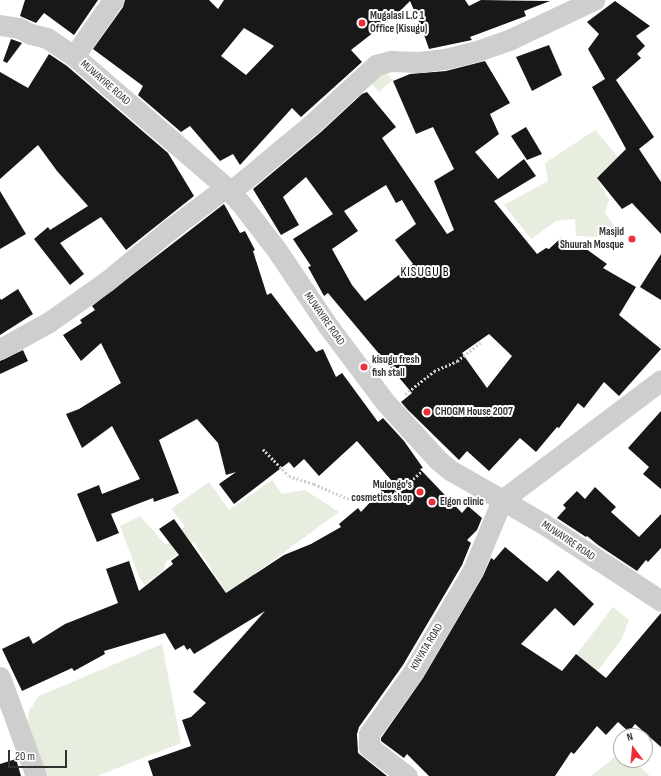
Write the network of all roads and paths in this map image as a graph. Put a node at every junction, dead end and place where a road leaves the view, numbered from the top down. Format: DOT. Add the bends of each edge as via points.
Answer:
graph roads {
  1 [pos="113,0"];
  2 [pos="594,0"];
  3 [pos="0,25"];
  4 [pos="74,56"];
  5 [pos="228,189"];
  6 [pos="481,342"];
  7 [pos="0,349"];
  8 [pos="661,380"];
  9 [pos="388,406"];
  10 [pos="263,449"];
  11 [pos="436,458"];
  12 [pos="502,500"];
  13 [pos="661,601"];
  14 [pos="0,677"];
  15 [pos="36,776"];
  16 [pos="407,776"];
  1 -- 4 [label="street"];
  2 -- 5 [label="street" via="512,39 474,52 445,59 419,62 391,61 376,65 313,123"];
  3 -- 4 [label="street, MUWAYIRE ROAD" via="20,28 47,38"];
  4 -- 5 [label="street, MUWAYIRE ROAD"];
  5 -- 7 [label="street" via="169,230 107,281 49,322"];
  5 -- 9 [label="street, MUWAYIRE ROAD" via="276,249 328,326"];
  6 -- 9 [label="path" via="456,361 434,371"];
  8 -- 12 [label="street"];
  9 -- 11 [label="street, MUWAYIRE ROAD"];
  10 -- 11 [label="path" via="289,476 351,500 398,492"];
  11 -- 12 [label="street, MUWAYIRE ROAD" via="450,470"];
  12 -- 13 [label="street, MUWAYIRE ROAD" via="542,523"];
  12 -- 16 [label="street, KINYATA ROAD" via="473,570 413,672 369,734 369,747"];
  14 -- 15 [label="street"];
}
